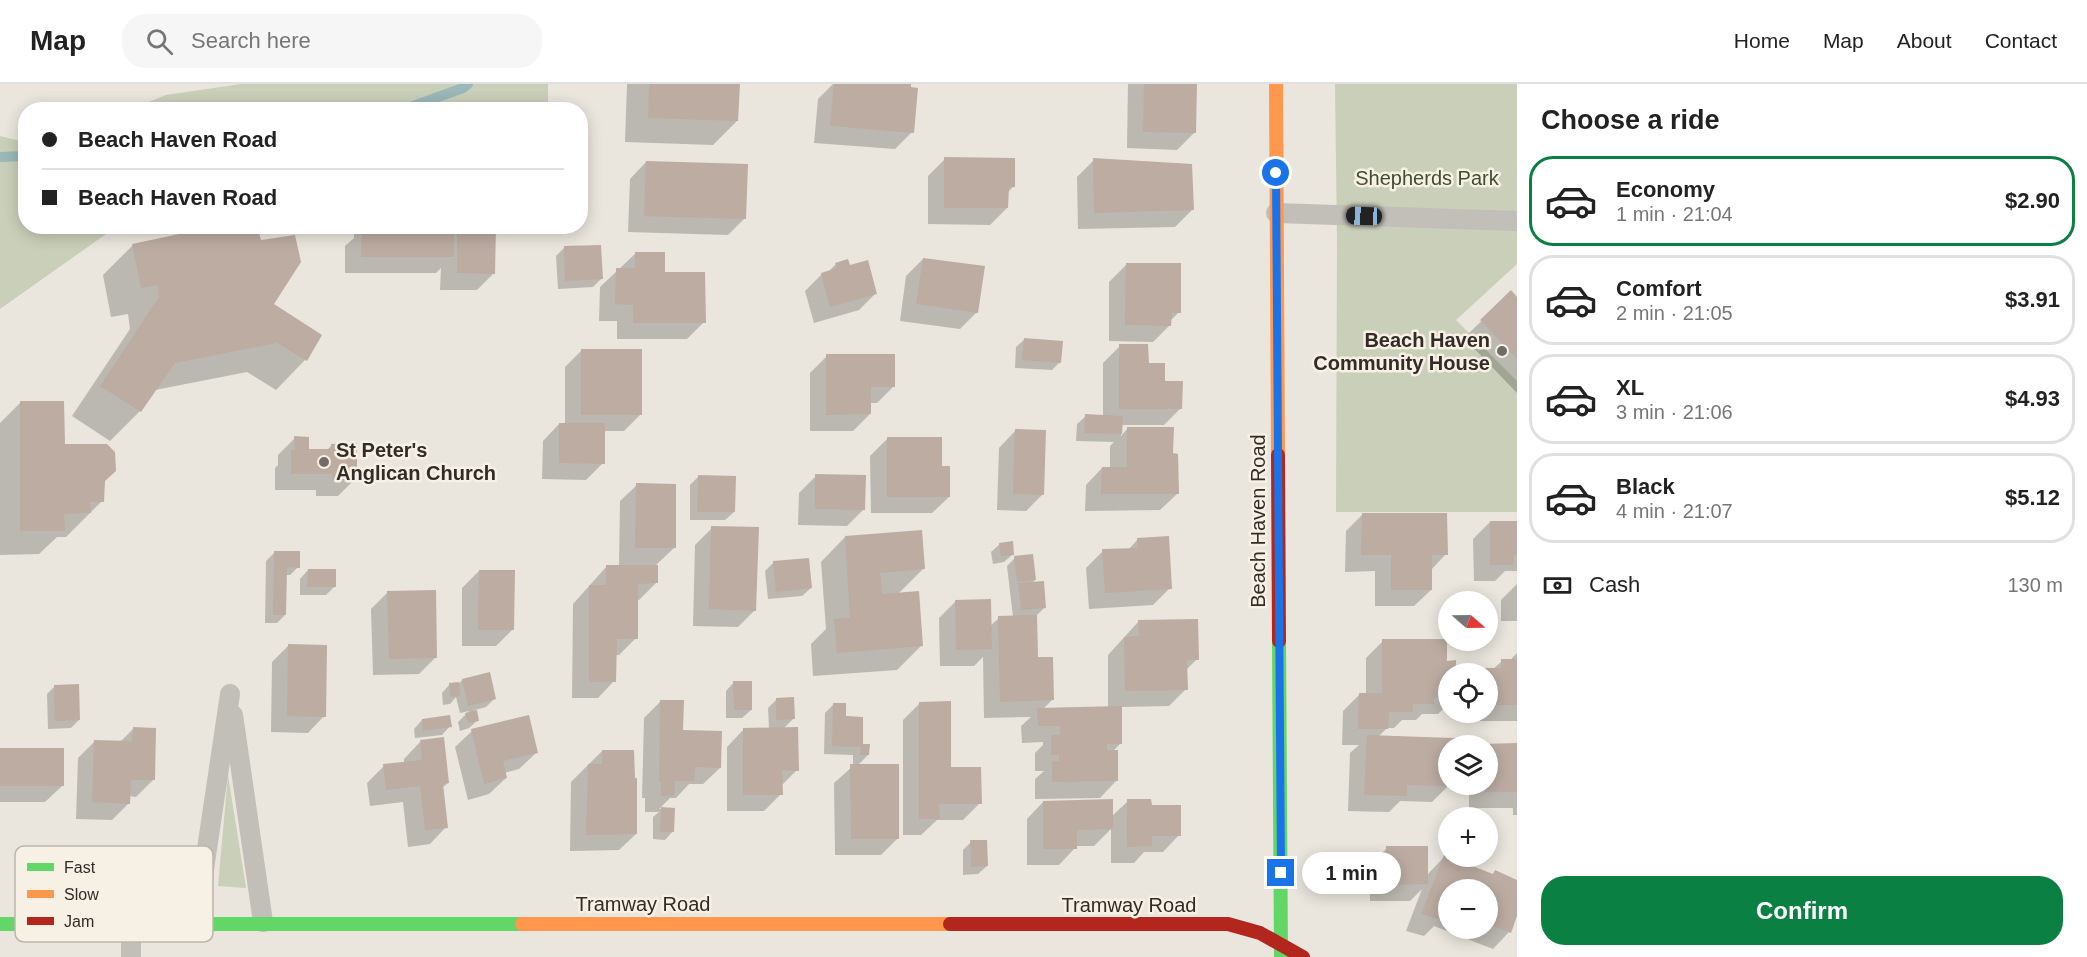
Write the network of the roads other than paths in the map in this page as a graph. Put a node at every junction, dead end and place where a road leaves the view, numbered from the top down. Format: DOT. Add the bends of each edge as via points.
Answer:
graph roads {
  1 [pos="1276,84"];
  2 [pos="1276,213"];
  3 [pos="1517,221"];
  4 [pos="207,846"];
  5 [pos="263,922"];
  6 [pos="213,923"];
  7 [pos="0,924"];
  8 [pos="15,924"];
  9 [pos="1281,951"];
  10 [pos="1303,957"];
  1 -- 2 [label="street, Beach Haven Road"];
  2 -- 3 [label="lane"];
  2 -- 9 [label="street, Beach Haven Road"];
  4 -- 5 [label="lane" via="230,694"];
  5 -- 6 [label="street, Tramway Road"];
  5 -- 9 [label="street, Tramway Road" via="1228,924 1260,933"];
  7 -- 8 [label="street, Tramway Road"];
  9 -- 10 [label="street, Tramway Road"];
}
